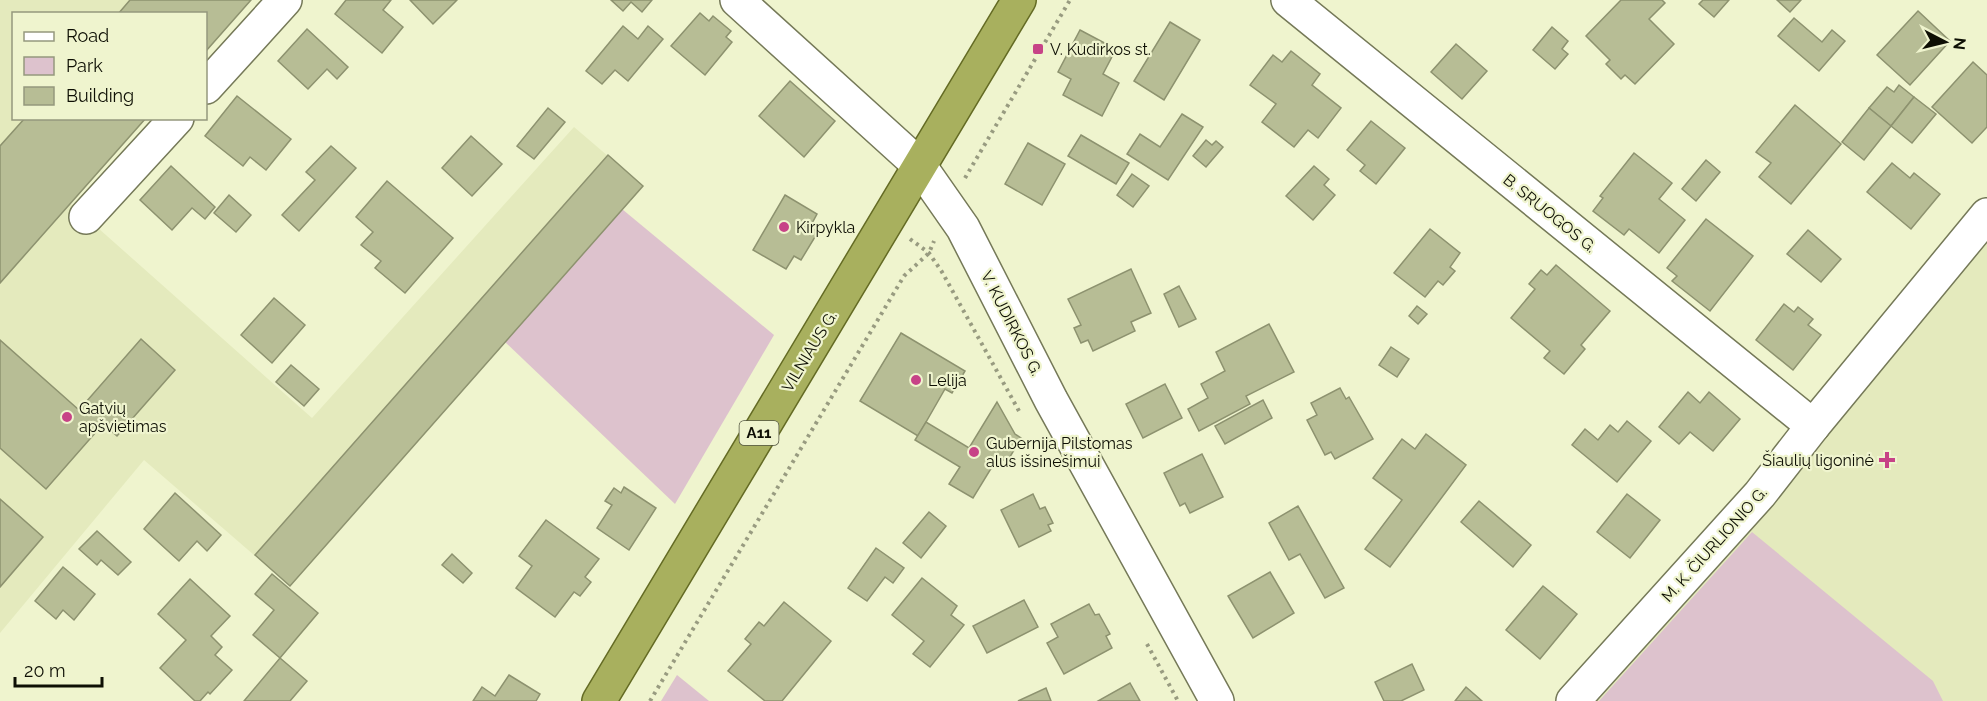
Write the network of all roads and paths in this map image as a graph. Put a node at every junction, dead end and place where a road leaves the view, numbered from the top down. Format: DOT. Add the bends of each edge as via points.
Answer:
graph roads {
  1 [pos="285,0"];
  2 [pos="737,0"];
  3 [pos="1019,0"];
  4 [pos="1070,0"];
  5 [pos="1288,0"];
  6 [pos="207,86"];
  7 [pos="175,120"];
  8 [pos="919,165"];
  9 [pos="947,207"];
  10 [pos="1987,215"];
  11 [pos="86,217"];
  12 [pos="904,236"];
  13 [pos="929,253"];
  14 [pos="1020,414"];
  15 [pos="1813,426"];
  16 [pos="1145,640"];
  17 [pos="599,701"];
  18 [pos="650,701"];
  19 [pos="1178,701"];
  20 [pos="1217,701"];
  21 [pos="1573,701"];
  1 -- 6 [label="street"];
  2 -- 8 [label="street, V. KUDIRKOS G."];
  3 -- 8 [label="highway, VILNIAUS G. / A11"];
  4 -- 9 [label="path"];
  5 -- 15 [label="street, B. SRUOGOS G."];
  7 -- 11 [label="street"];
  8 -- 9 [label="street, V. KUDIRKOS G."];
  8 -- 17 [label="highway, VILNIAUS G. / A11"];
  9 -- 13 [label="path"];
  9 -- 20 [label="street, V. KUDIRKOS G." via="963,228 1051,400"];
  10 -- 15 [label="street, M. K. ČIURLIONIO G."];
  12 -- 13 [label="path"];
  13 -- 14 [label="path"];
  13 -- 18 [label="path" via="904,276"];
  15 -- 21 [label="street, M. K. ČIURLIONIO G." via="1761,494"];
  16 -- 19 [label="path"];
}
